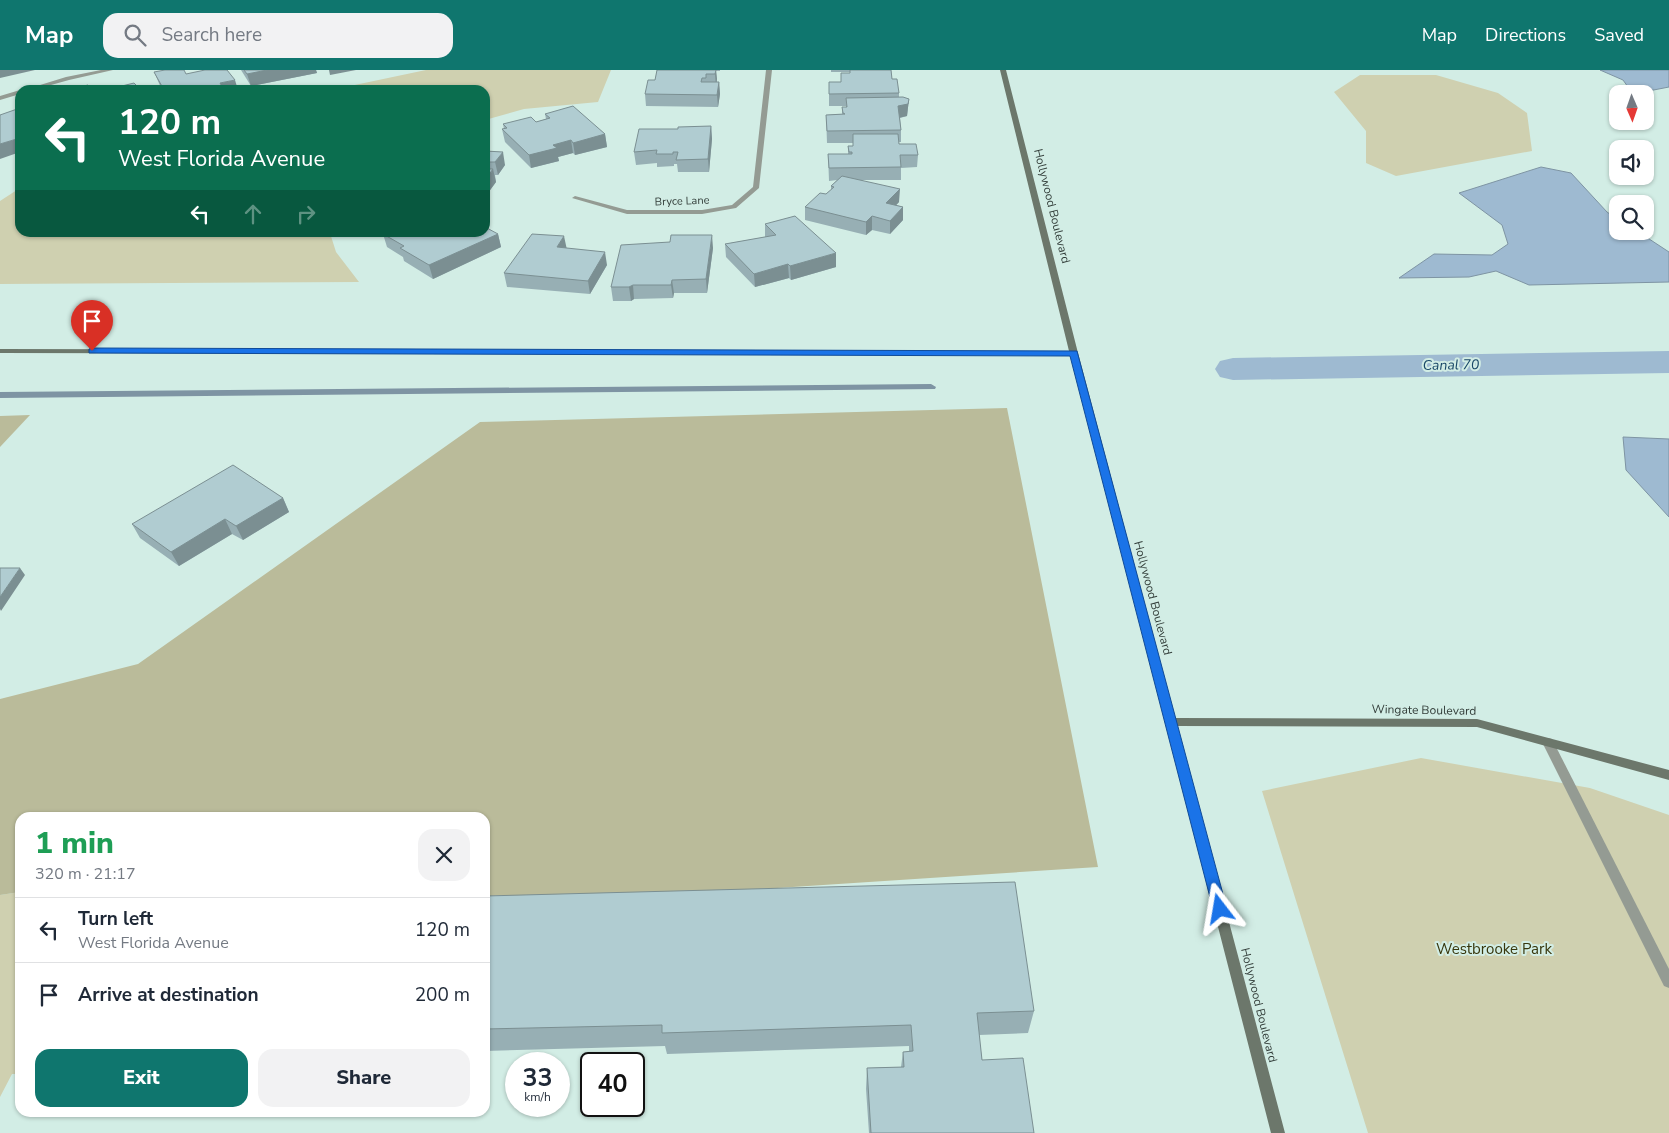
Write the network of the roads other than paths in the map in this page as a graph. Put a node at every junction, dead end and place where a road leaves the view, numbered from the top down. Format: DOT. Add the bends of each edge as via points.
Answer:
graph roads {
  1 [pos="110,70"];
  2 [pos="769,70"];
  3 [pos="1004,70"];
  4 [pos="44,85"];
  5 [pos="15,94"];
  6 [pos="0,98"];
  7 [pos="575,198"];
  8 [pos="0,351"];
  9 [pos="1074,353"];
  10 [pos="1172,722"];
  11 [pos="1548,742"];
  12 [pos="1669,775"];
  13 [pos="1669,982"];
  14 [pos="1278,1133"];
  1 -- 4 [label="street"];
  2 -- 7 [label="street, Bryce Lane" via="756,188 734,207 702,212 628,212"];
  3 -- 9 [label="street, Hollywood Boulevard"];
  5 -- 6 [label="street"];
  8 -- 9 [label="street"];
  9 -- 10 [label="street, Hollywood Boulevard"];
  10 -- 11 [label="street, Wingate Boulevard" via="1477,723"];
  10 -- 14 [label="street, Hollywood Boulevard"];
  11 -- 12 [label="street, Wingate Boulevard"];
  11 -- 13 [label="street"];
}
